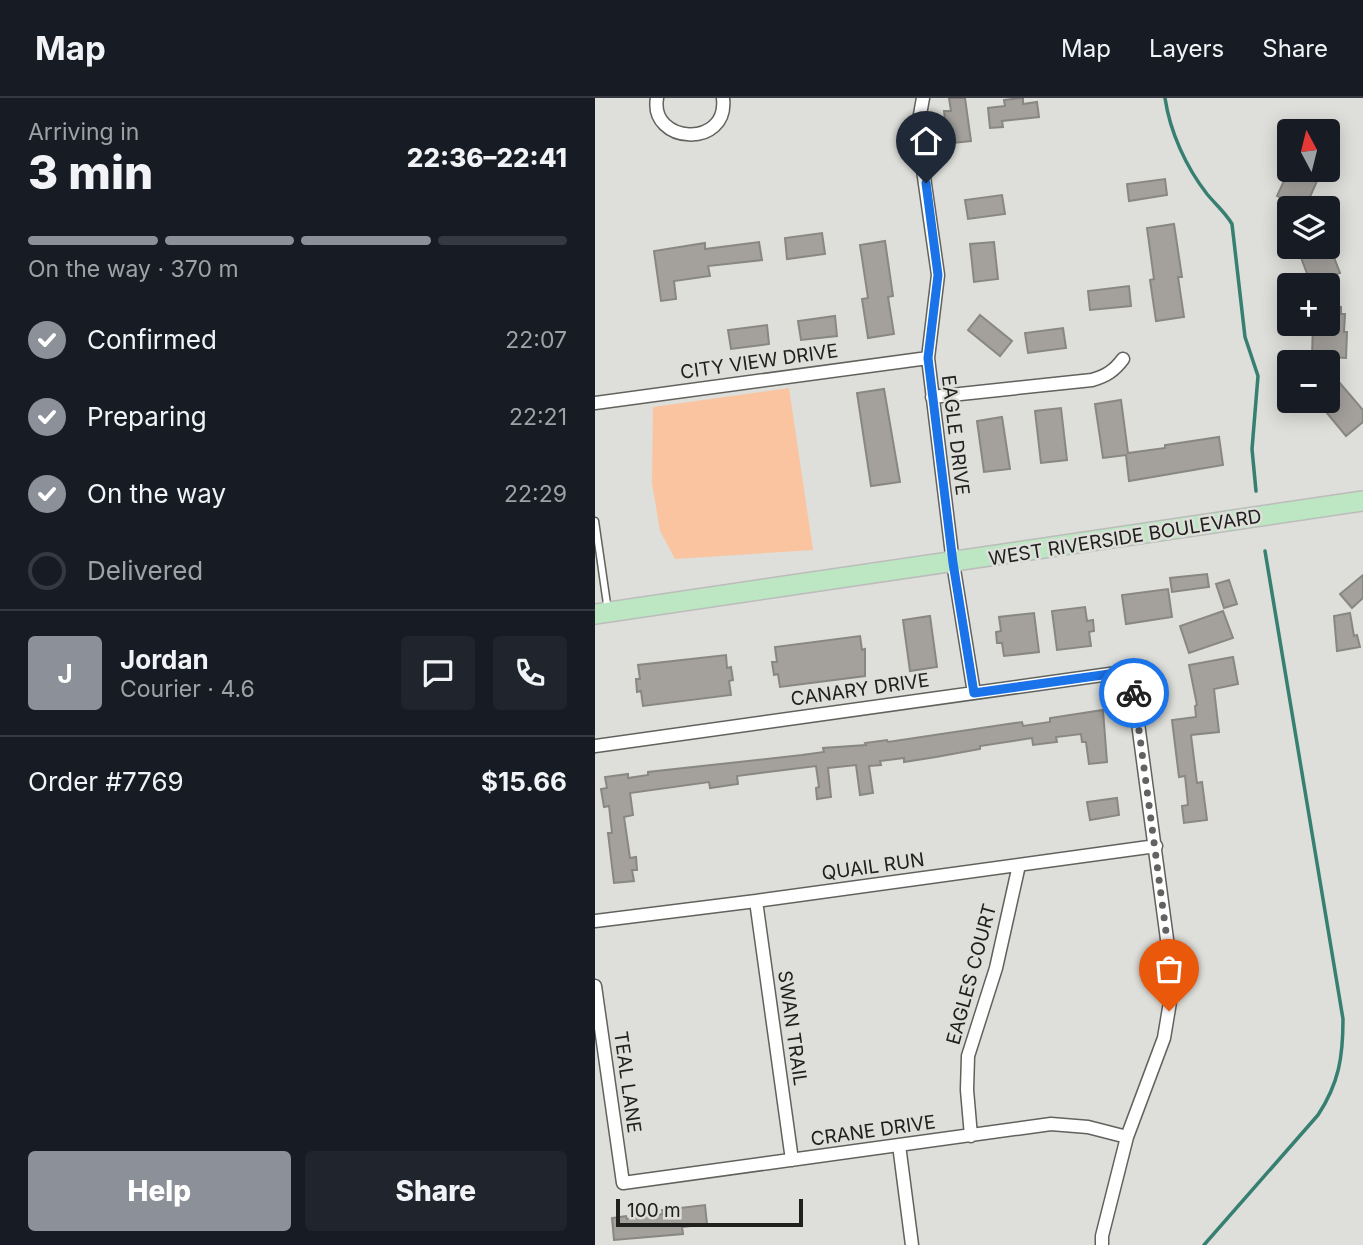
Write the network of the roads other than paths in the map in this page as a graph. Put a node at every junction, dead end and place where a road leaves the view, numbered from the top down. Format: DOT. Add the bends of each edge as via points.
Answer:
graph roads {
  1 [pos="657,98"];
  2 [pos="723,98"];
  3 [pos="923,98"];
  4 [pos="928,358"];
  5 [pos="1123,359"];
  6 [pos="932,397"];
  7 [pos="595,403"];
  8 [pos="1363,501"];
  9 [pos="595,521"];
  10 [pos="596,538"];
  11 [pos="953,563"];
  12 [pos="602,613"];
  13 [pos="974,693"];
  14 [pos="595,746"];
  15 [pos="1156,846"];
  16 [pos="1019,865"];
  17 [pos="756,901"];
  18 [pos="595,920"];
  19 [pos="595,986"];
  20 [pos="971,1136"];
  21 [pos="1127,1137"];
  22 [pos="899,1145"];
  23 [pos="792,1160"];
  24 [pos="623,1183"];
  25 [pos="912,1245"];
  26 [pos="1102,1245"];
  1 -- 2 [label="street" via="667,126 690,136 714,125"];
  3 -- 4 [label="street, EAGLE DRIVE" via="919,142 938,275"];
  4 -- 6 [label="street, EAGLE DRIVE"];
  4 -- 7 [label="street, CITY VIEW DRIVE"];
  5 -- 6 [label="street" via="1116,369 1092,380"];
  6 -- 11 [label="street, EAGLE DRIVE"];
  8 -- 11 [label="main road, WEST RIVERSIDE BOULEVARD"];
  9 -- 10 [label="lane"];
  10 -- 12 [label="lane"];
  11 -- 12 [label="main road, WEST RIVERSIDE BOULEVARD"];
  11 -- 13 [label="street, EAGLE DRIVE"];
  13 -- 14 [label="street, CANARY DRIVE"];
  13 -- 15 [label="street, CANARY DRIVE" via="1131,671"];
  15 -- 16 [label="street, QUAIL RUN"];
  15 -- 21 [label="street" via="1173,984 1164,1038"];
  16 -- 17 [label="street, QUAIL RUN"];
  16 -- 20 [label="street, EAGLES COURT" via="996,968 968,1056"];
  17 -- 18 [label="street, QUAIL RUN"];
  17 -- 23 [label="street, SWAN TRAIL"];
  19 -- 24 [label="street, TEAL LANE"];
  20 -- 21 [label="street, CRANE DRIVE" via="1051,1124"];
  20 -- 22 [label="street, CRANE DRIVE"];
  21 -- 26 [label="street"];
  22 -- 23 [label="street, CRANE DRIVE"];
  22 -- 25 [label="street"];
  23 -- 24 [label="street, CRANE DRIVE"];
}
